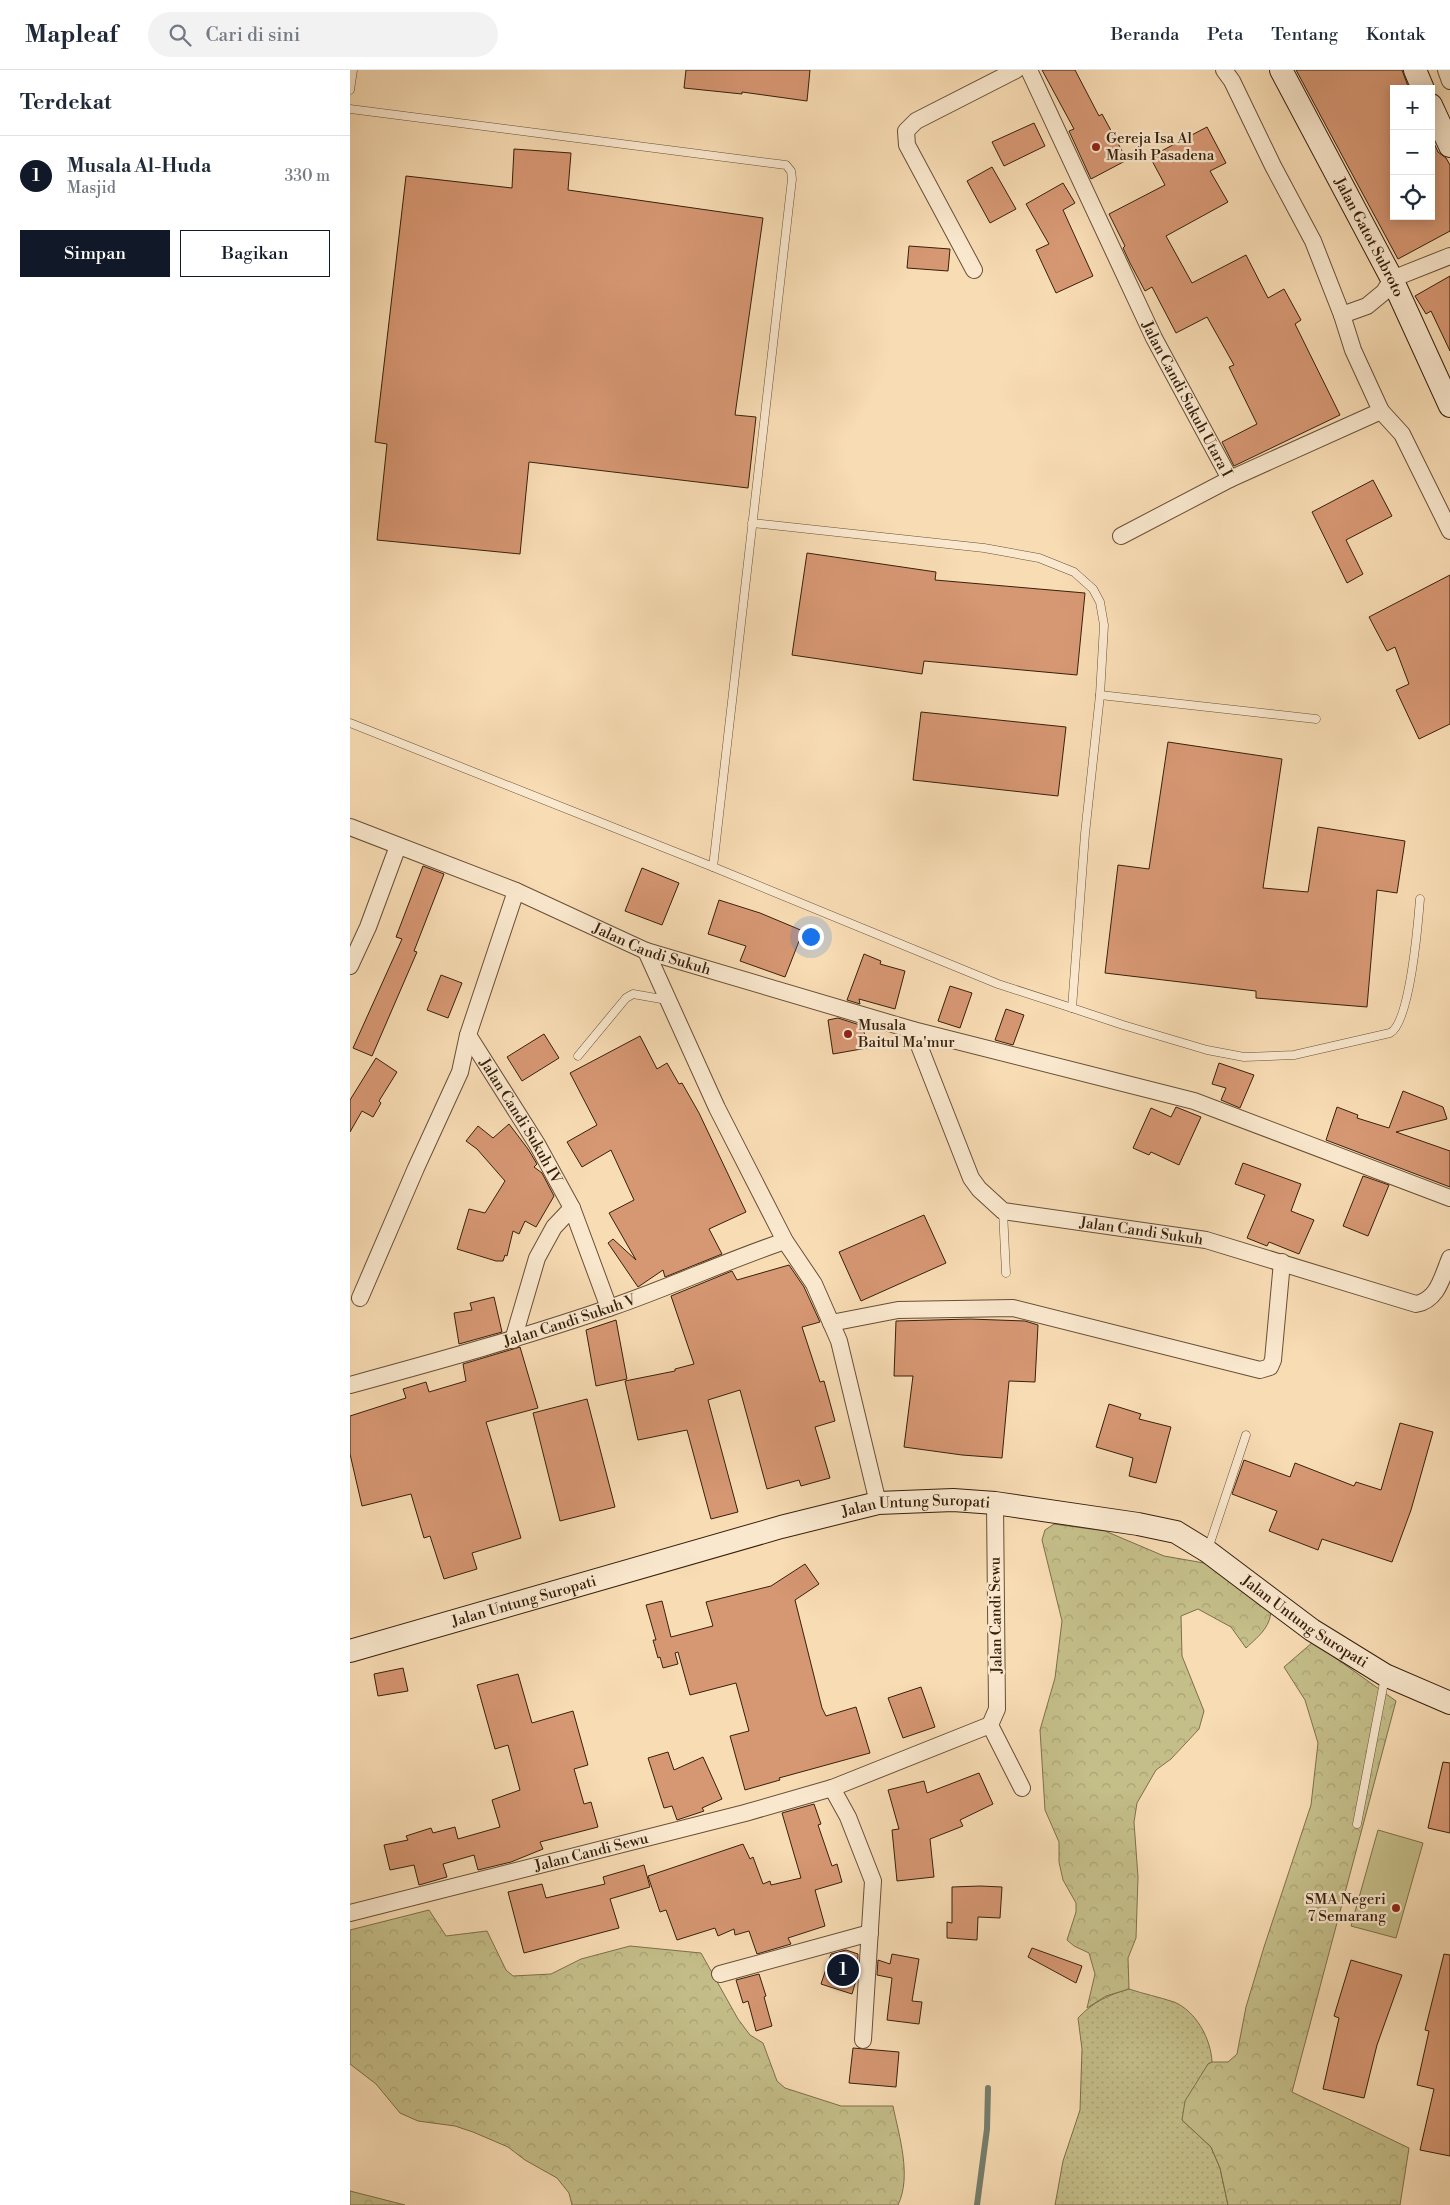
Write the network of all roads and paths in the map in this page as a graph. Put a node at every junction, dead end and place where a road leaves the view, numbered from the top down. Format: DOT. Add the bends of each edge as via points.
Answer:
graph roads {
  1 [pos="353,70"];
  2 [pos="1016,70"];
  3 [pos="1029,70"];
  4 [pos="1224,70"];
  5 [pos="1281,70"];
  6 [pos="1415,70"];
  7 [pos="1446,70"];
  8 [pos="1450,81"];
  9 [pos="1422,85"];
  10 [pos="350,90"];
  11 [pos="350,109"];
  12 [pos="1435,114"];
  13 [pos="1450,146"];
  14 [pos="1450,256"];
  15 [pos="974,270"];
  16 [pos="1392,280"];
  17 [pos="1342,315"];
  18 [pos="1450,406"];
  19 [pos="1381,411"];
  20 [pos="1230,479"];
  21 [pos="752,523"];
  22 [pos="1450,531"];
  23 [pos="1121,536"];
  24 [pos="1100,695"];
  25 [pos="1316,719"];
  26 [pos="350,723"];
  27 [pos="350,827"];
  28 [pos="398,846"];
  29 [pos="713,867"];
  30 [pos="516,892"];
  31 [pos="1420,900"];
  32 [pos="646,951"];
  33 [pos="350,966"];
  34 [pos="667,1000"];
  35 [pos="1072,1008"];
  36 [pos="913,1030"];
  37 [pos="468,1035"];
  38 [pos="578,1056"];
  39 [pos="1450,1198"];
  40 [pos="572,1208"];
  41 [pos="1003,1211"];
  42 [pos="785,1241"];
  43 [pos="1450,1258"];
  44 [pos="1282,1262"];
  45 [pos="1006,1273"];
  46 [pos="360,1298"];
  47 [pos="609,1308"];
  48 [pos="831,1323"];
  49 [pos="513,1340"];
  50 [pos="350,1385"];
  51 [pos="1246,1435"];
  52 [pos="878,1503"];
  53 [pos="995,1504"];
  54 [pos="1207,1551"];
  55 [pos="350,1651"];
  56 [pos="1385,1675"];
  57 [pos="1450,1703"];
  58 [pos="990,1725"];
  59 [pos="832,1788"];
  60 [pos="1022,1788"];
  61 [pos="1357,1824"];
  62 [pos="350,1913"];
  63 [pos="870,1933"];
  64 [pos="720,1974"];
  65 [pos="863,2040"];
  1 -- 10 [label="lane"];
  2 -- 15 [label="street" via="916,121 906,131 907,145"];
  3 -- 20 [label="street, Jalan Candi Sukuh Utara I" via="1154,338"];
  4 -- 17 [label="street" via="1309,233"];
  5 -- 16 [label="main road, Jalan Gatot Subroto"];
  6 -- 9 [label="main road"];
  7 -- 8 [label="street"];
  11 -- 21 [label="lane" via="789,167 791,191"];
  12 -- 13 [label="main road"];
  14 -- 16 [label="street"];
  16 -- 17 [label="street" via="1384,292 1367,306"];
  16 -- 18 [label="main road, Jalan Gatot Subroto"];
  17 -- 19 [label="street" via="1353,350"];
  19 -- 20 [label="street, Jalan Candi Sukuh Utara I"];
  19 -- 22 [label="street" via="1402,434"];
  20 -- 23 [label="street"];
  21 -- 24 [label="lane" via="984,548 1039,558 1074,572 1093,589 1100,602 1104,625"];
  21 -- 29 [label="lane"];
  24 -- 25 [label="lane"];
  24 -- 35 [label="lane" via="1085,834"];
  26 -- 29 [label="lane"];
  27 -- 28 [label="street, Jalan Candi Sukuh"];
  28 -- 30 [label="street, Jalan Candi Sukuh"];
  28 -- 33 [label="street"];
  29 -- 35 [label="lane" via="998,984"];
  30 -- 32 [label="street, Jalan Candi Sukuh"];
  30 -- 37 [label="street"];
  31 -- 35 [label="lane" via="1408,990 1399,1024 1390,1033 1294,1055 1244,1057 1197,1047"];
  32 -- 34 [label="street"];
  32 -- 36 [label="street, Jalan Candi Sukuh"];
  34 -- 38 [label="lane" via="633,994 626,998"];
  34 -- 42 [label="street" via="717,1108"];
  36 -- 39 [label="street, Jalan Candi Sukuh" via="1194,1102"];
  36 -- 41 [label="street" via="971,1178"];
  37 -- 40 [label="street, Jalan Candi Sukuh IV" via="538,1144"];
  37 -- 46 [label="street" via="460,1072"];
  40 -- 47 [label="street, Jalan Candi Sukuh IV"];
  40 -- 49 [label="street" via="554,1227 537,1258"];
  41 -- 44 [label="street, Jalan Candi Sukuh" via="1206,1240"];
  41 -- 45 [label="lane"];
  42 -- 47 [label="street, Jalan Candi Sukuh V" via="730,1259"];
  42 -- 48 [label="street" via="814,1284"];
  43 -- 44 [label="street, Jalan Candi Sukuh" via="1434,1295 1426,1302 1416,1304"];
  44 -- 48 [label="street" via="1273,1360 1270,1367 1260,1370 1013,1308 898,1310"];
  47 -- 49 [label="street, Jalan Candi Sukuh V"];
  48 -- 52 [label="street" via="839,1341"];
  49 -- 50 [label="street, Jalan Candi Sukuh V"];
  51 -- 54 [label="lane"];
  52 -- 53 [label="main road, Jalan Untung Suropati" via="953,1500"];
  52 -- 55 [label="main road, Jalan Untung Suropati" via="781,1527"];
  53 -- 54 [label="main road, Jalan Untung Suropati" via="1176,1532"];
  53 -- 58 [label="street, Jalan Candi Sewu" via="997,1709"];
  54 -- 56 [label="main road, Jalan Untung Suropati" via="1312,1630"];
  56 -- 57 [label="main road, Jalan Untung Suropati"];
  56 -- 61 [label="lane"];
  58 -- 59 [label="street, Jalan Candi Sewu"];
  58 -- 60 [label="street"];
  59 -- 62 [label="street, Jalan Candi Sewu"];
  59 -- 63 [label="street" via="848,1817 873,1881"];
  63 -- 64 [label="street"];
  63 -- 65 [label="street"];
}
